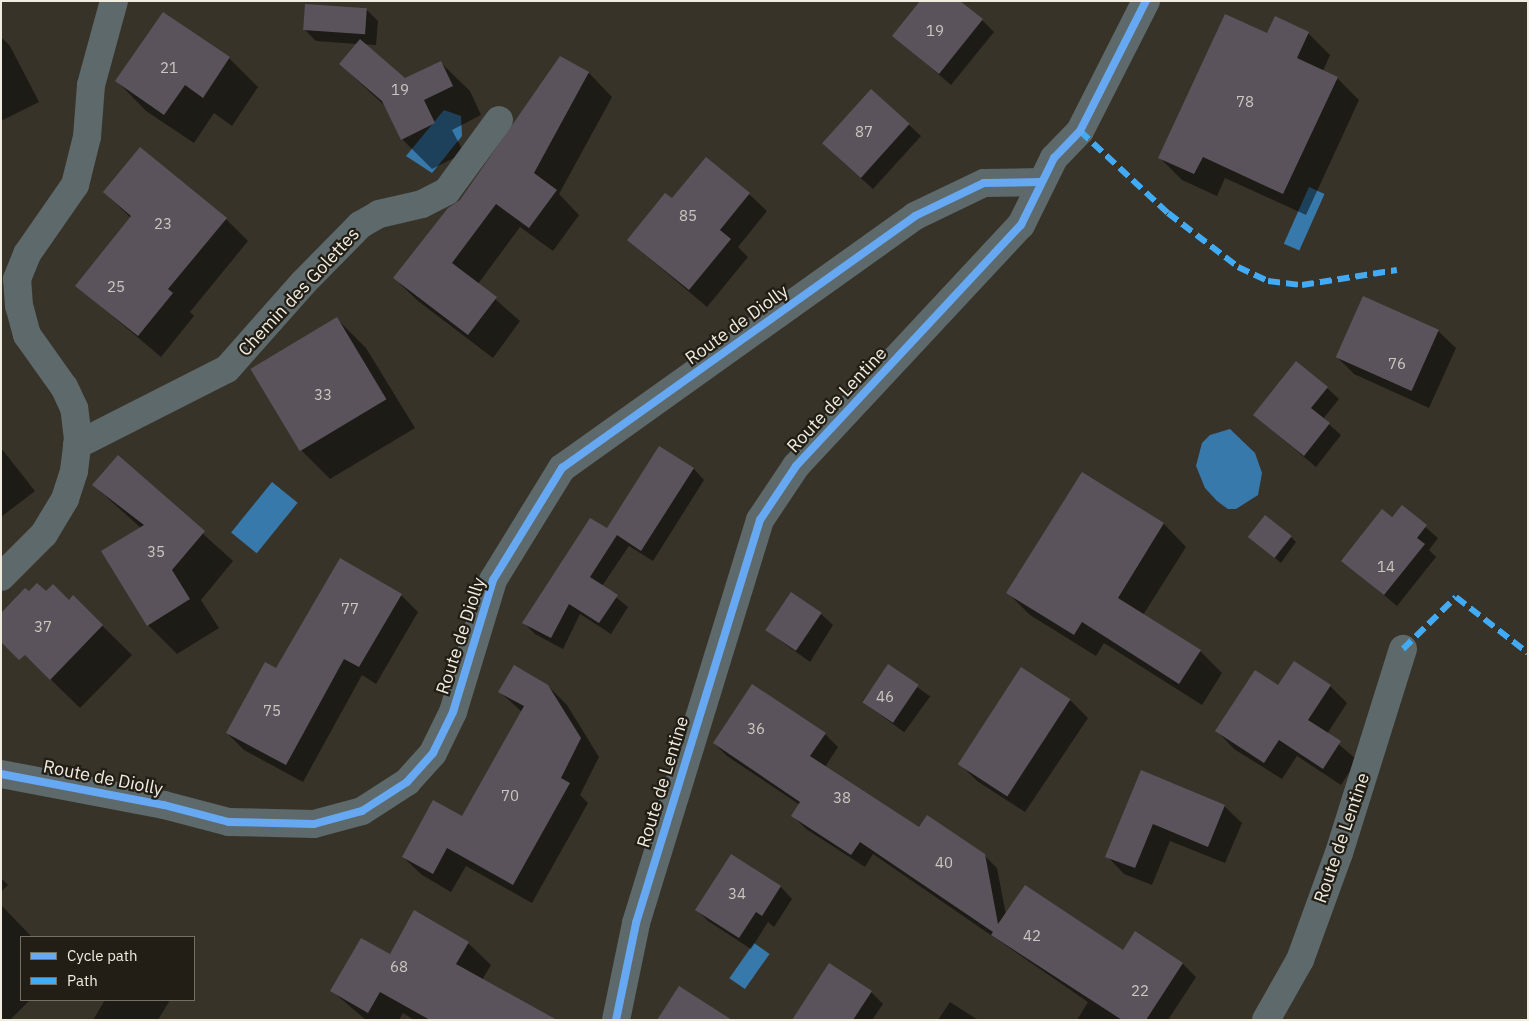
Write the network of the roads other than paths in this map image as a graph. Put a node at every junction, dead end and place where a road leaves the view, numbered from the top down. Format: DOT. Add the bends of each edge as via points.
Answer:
graph roads {
  1 [pos="114,1"];
  2 [pos="1146,1"];
  3 [pos="499,120"];
  4 [pos="1040,182"];
  5 [pos="77,445"];
  6 [pos="1,577"];
  7 [pos="1403,649"];
  8 [pos="1,774"];
  9 [pos="616,1020"];
  10 [pos="1266,1020"];
  1 -- 5 [label="street" via="91,85 87,137 75,185 27,254 17,280 23,324 32,346 71,398"];
  2 -- 4 [label="street, Route de Lentine" via="1080,131 1054,158"];
  3 -- 5 [label="street, Chemin des Golettes" via="447,191 422,204 379,214 360,225 227,369"];
  4 -- 8 [label="street, Route de Diolly" via="984,183 915,216 562,468 493,580 453,712 432,753 407,782 362,811 314,824 229,822 164,805"];
  4 -- 9 [label="street, Route de Lentine" via="1021,225 796,466 760,520 636,923"];
  5 -- 6 [label="street" via="70,486 52,522"];
  7 -- 10 [label="street, Route de Lentine" via="1339,853 1300,960"];
}
